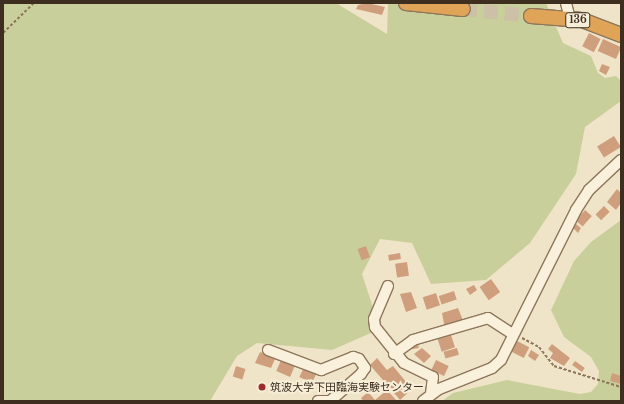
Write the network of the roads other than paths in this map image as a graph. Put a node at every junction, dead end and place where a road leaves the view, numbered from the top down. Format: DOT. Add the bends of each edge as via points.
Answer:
graph roads {
  1 [pos="406,3"];
  2 [pos="566,3"];
  3 [pos="463,9"];
  4 [pos="531,16"];
  5 [pos="570,19"];
  6 [pos="621,34"];
  7 [pos="621,160"];
  8 [pos="388,286"];
  9 [pos="513,334"];
  10 [pos="268,350"];
  11 [pos="394,354"];
  12 [pos="427,398"];
  13 [pos="318,401"];
  14 [pos="327,401"];
  15 [pos="330,401"];
  1 -- 3 [label="highway"];
  2 -- 5 [label="street"];
  4 -- 5 [label="highway, 136"];
  5 -- 6 [label="highway, 136" via="593,22"];
  7 -- 9 [label="street" via="589,190 576,210"];
  8 -- 11 [label="street" via="374,324"];
  9 -- 11 [label="street" via="488,318 413,340"];
  9 -- 12 [label="street" via="501,360 492,368"];
  10 -- 15 [label="street" via="321,370 353,357 359,359 365,368 361,374"];
  11 -- 12 [label="street" via="433,378"];
  13 -- 14 [label="street"];
}
